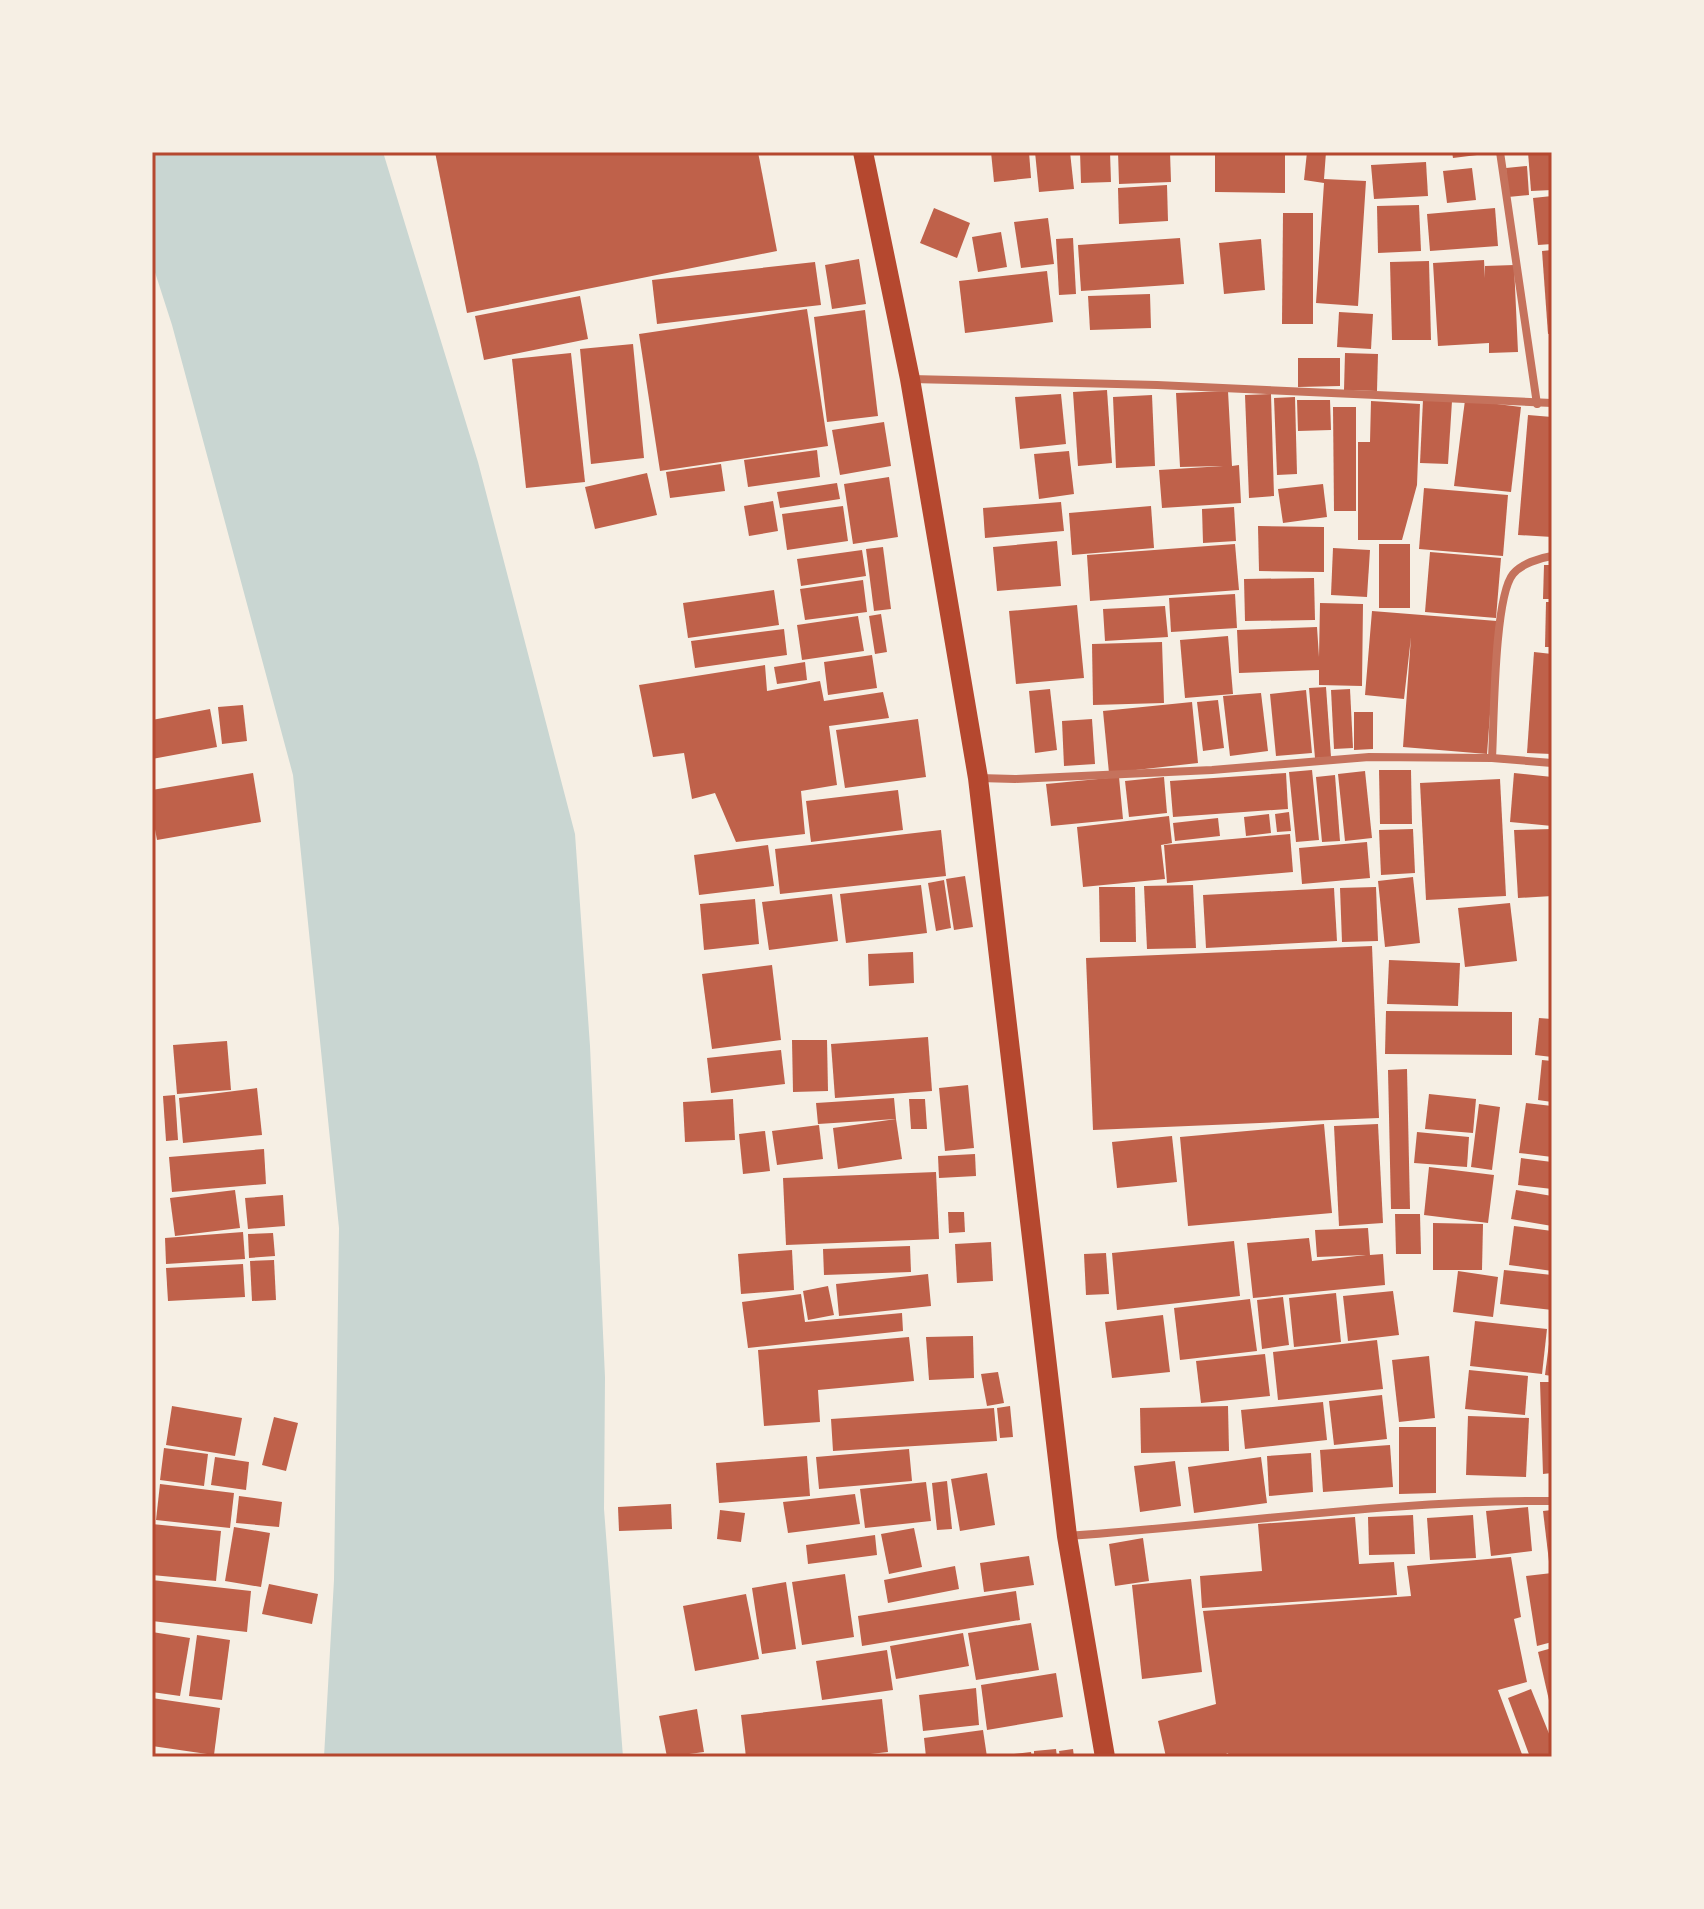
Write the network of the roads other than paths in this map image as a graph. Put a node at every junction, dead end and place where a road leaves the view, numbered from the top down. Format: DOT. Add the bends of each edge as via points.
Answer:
graph roads {
  1 [pos="863,152"];
  2 [pos="1500,152"];
  3 [pos="910,379"];
  4 [pos="1552,403"];
  5 [pos="1537,404"];
  6 [pos="1552,556"];
  7 [pos="1492,758"];
  8 [pos="1552,763"];
  9 [pos="978,778"];
  10 [pos="1552,1501"];
  11 [pos="1067,1536"];
  12 [pos="1105,1757"];
  1 -- 3 [label="main road"];
  2 -- 5 [label="street"];
  3 -- 5 [label="street" via="1376,393"];
  3 -- 9 [label="main road"];
  4 -- 5 [label="street"];
  6 -- 7 [label="street" via="1512,575 1500,611"];
  7 -- 8 [label="street"];
  7 -- 9 [label="street" via="1369,757 1212,770"];
  9 -- 11 [label="main road"];
  10 -- 11 [label="street"];
  11 -- 12 [label="main road"];
}
